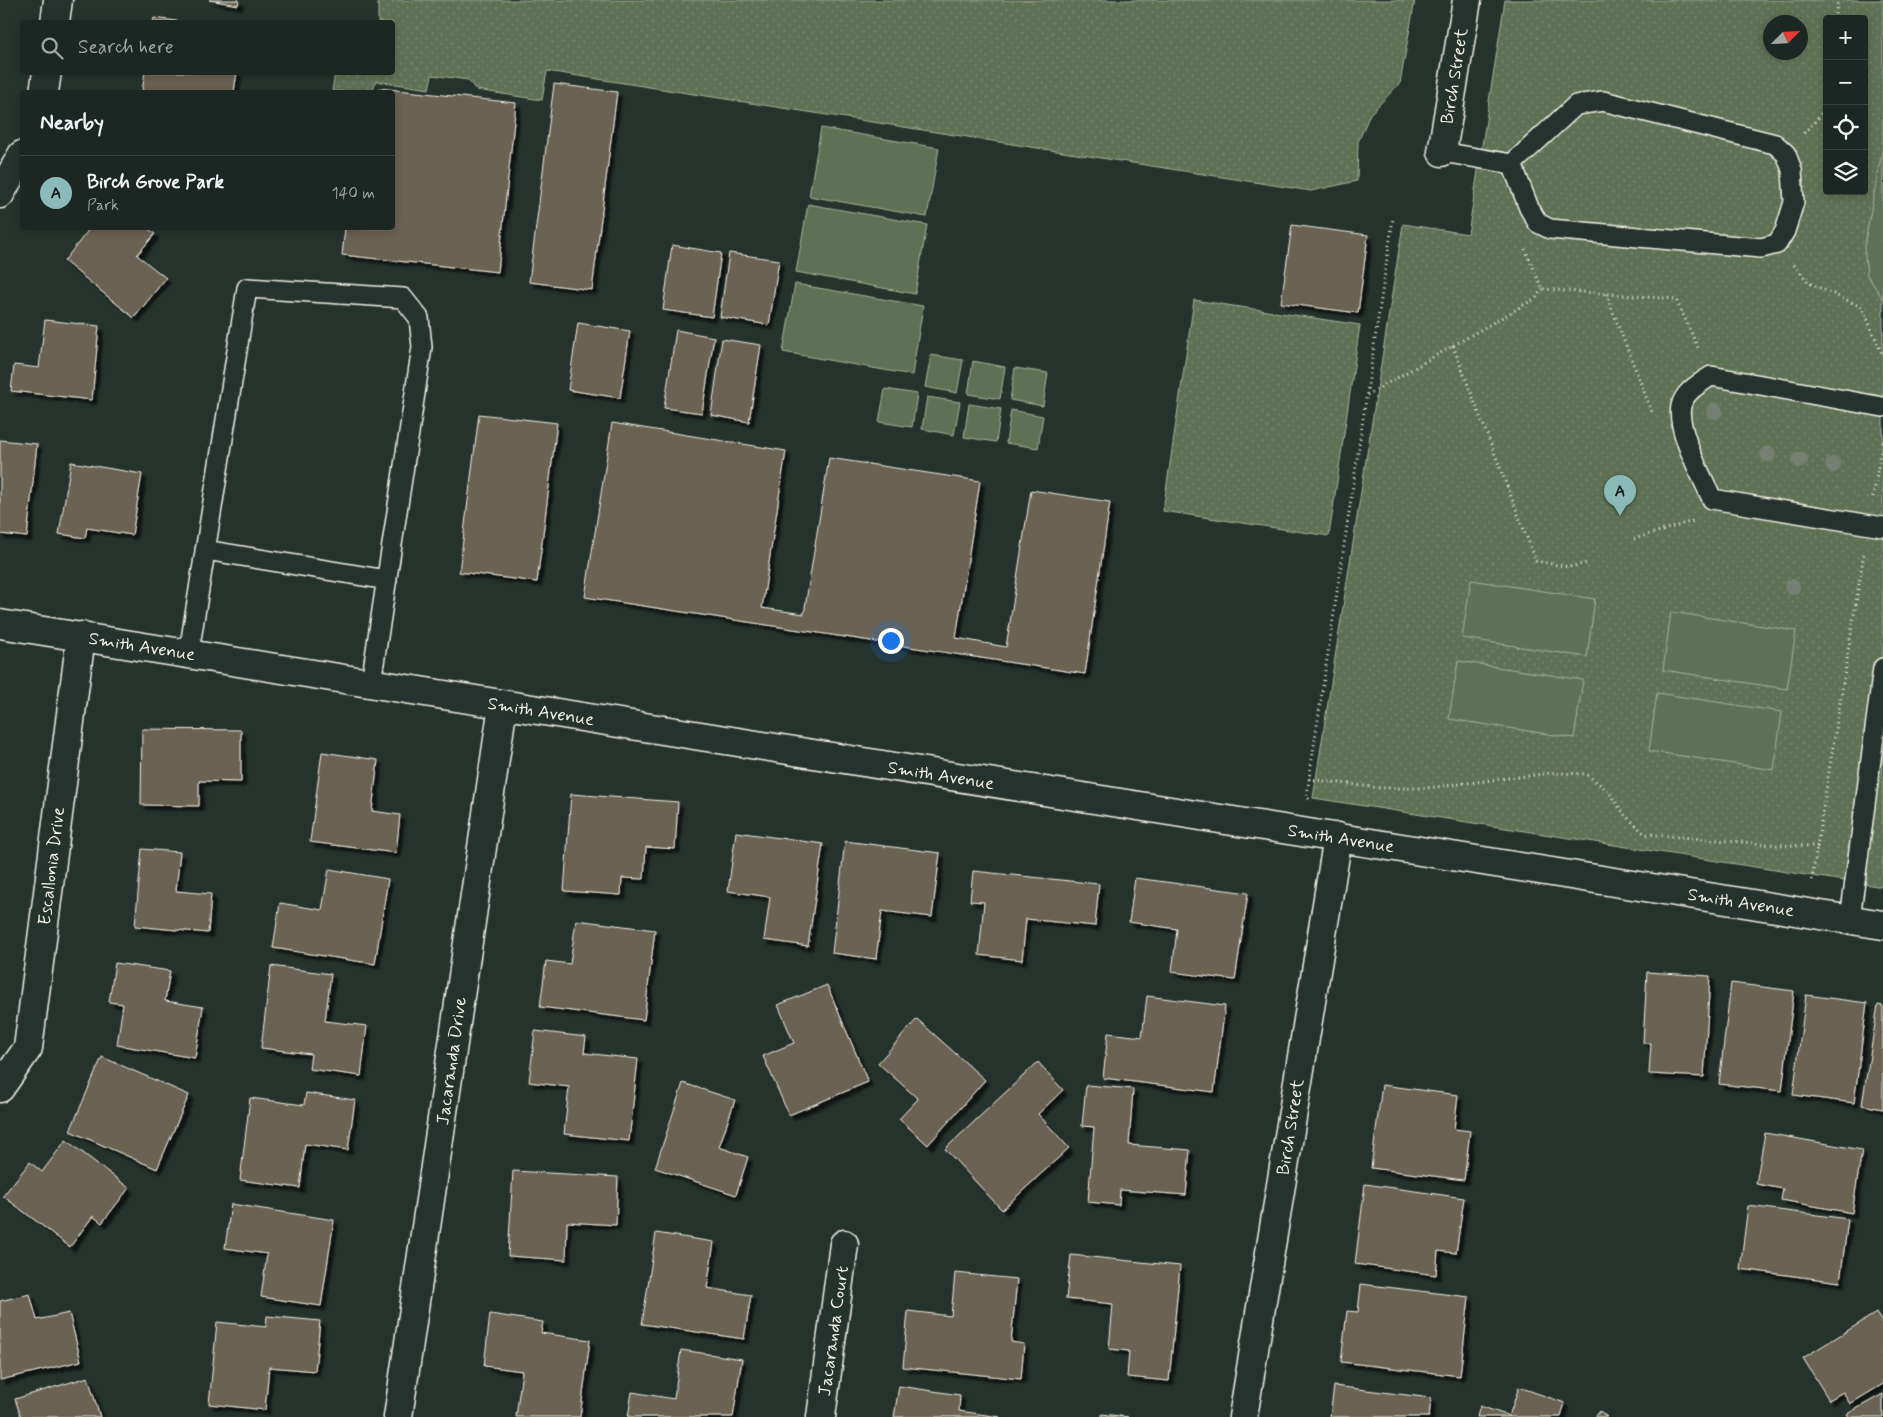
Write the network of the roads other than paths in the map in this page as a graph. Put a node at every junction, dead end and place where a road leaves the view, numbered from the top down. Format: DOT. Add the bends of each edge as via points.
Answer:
graph roads {
  1 [pos="58,0"];
  2 [pos="1467,0"];
  3 [pos="55,20"];
  4 [pos="47,75"];
  5 [pos="44,90"];
  6 [pos="1442,152"];
  7 [pos="20,159"];
  8 [pos="1512,164"];
  9 [pos="0,194"];
  10 [pos="1883,406"];
  11 [pos="1876,526"];
  12 [pos="205,550"];
  13 [pos="387,580"];
  14 [pos="0,624"];
  15 [pos="81,636"];
  16 [pos="189,652"];
  17 [pos="1883,668"];
  18 [pos="372,683"];
  19 [pos="503,705"];
  20 [pos="1338,837"];
  21 [pos="1850,919"];
  22 [pos="1883,925"];
  23 [pos="0,1088"];
  24 [pos="844,1244"];
  25 [pos="398,1417"];
  26 [pos="821,1417"];
  27 [pos="1243,1417"];
  1 -- 3 [label="street"];
  2 -- 6 [label="street, Birch Street"];
  4 -- 5 [label="street"];
  6 -- 8 [label="lane"];
  7 -- 9 [label="street"];
  8 -- 8 [label="lane" via="1528,208 1538,223 1550,229 1761,248 1777,244 1785,232 1794,202 1792,170 1786,154 1775,144 1604,101 1576,105"];
  10 -- 11 [label="lane" via="1711,376 1692,389 1681,405 1682,430 1712,499"];
  12 -- 13 [label="lane"];
  12 -- 13 [label="lane" via="247,288 403,298 419,318 422,347"];
  12 -- 16 [label="lane"];
  13 -- 18 [label="lane"];
  14 -- 15 [label="street, Smith Avenue"];
  15 -- 16 [label="street, Smith Avenue"];
  15 -- 23 [label="street, Escallonia Drive" via="28,1048"];
  16 -- 18 [label="street, Smith Avenue"];
  17 -- 21 [label="lane"];
  18 -- 19 [label="street, Smith Avenue"];
  19 -- 20 [label="street, Smith Avenue"];
  19 -- 25 [label="street, Jacaranda Drive"];
  20 -- 21 [label="street, Smith Avenue"];
  20 -- 27 [label="street, Birch Street"];
  21 -- 22 [label="street, Smith Avenue"];
  24 -- 26 [label="street, Jacaranda Court"];
}
